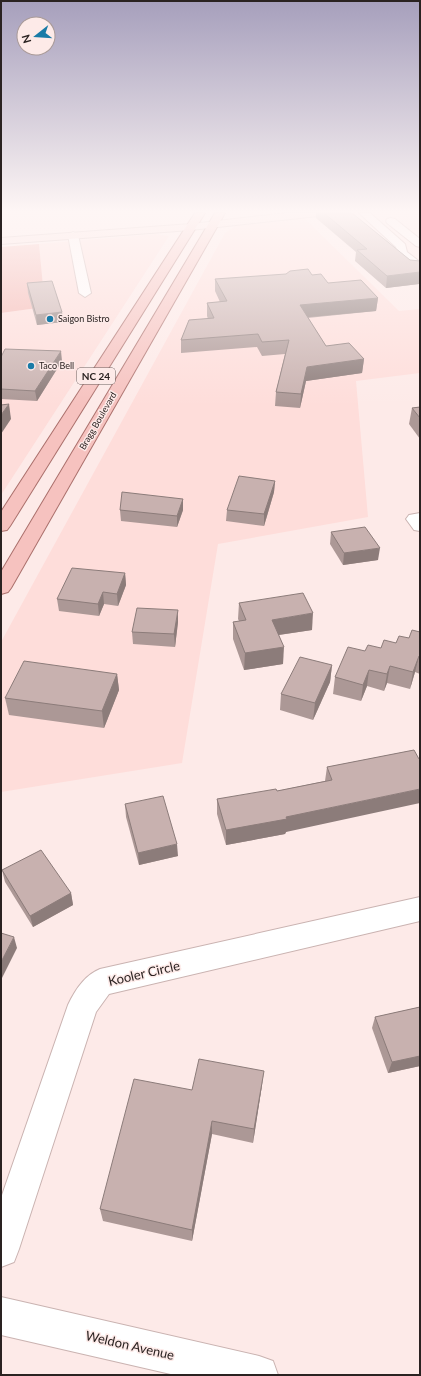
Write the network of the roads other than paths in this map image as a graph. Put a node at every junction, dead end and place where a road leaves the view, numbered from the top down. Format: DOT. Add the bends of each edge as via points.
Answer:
graph roads {
  1 [pos="81,277"];
  2 [pos="159,277"];
  3 [pos="183,277"];
  4 [pos="85,293"];
  5 [pos="1,526"];
  6 [pos="1,588"];
  7 [pos="420,909"];
  8 [pos="1,1249"];
  9 [pos="1,1316"];
  10 [pos="260,1375"];
  1 -- 4 [label="street"];
  2 -- 5 [label="main road, NC 24"];
  3 -- 6 [label="main road, Bragg Boulevard / NC 24"];
  7 -- 8 [label="street, Kooler Circle" via="100,983 83,1005"];
  9 -- 10 [label="street, Weldon Avenue"];
}
